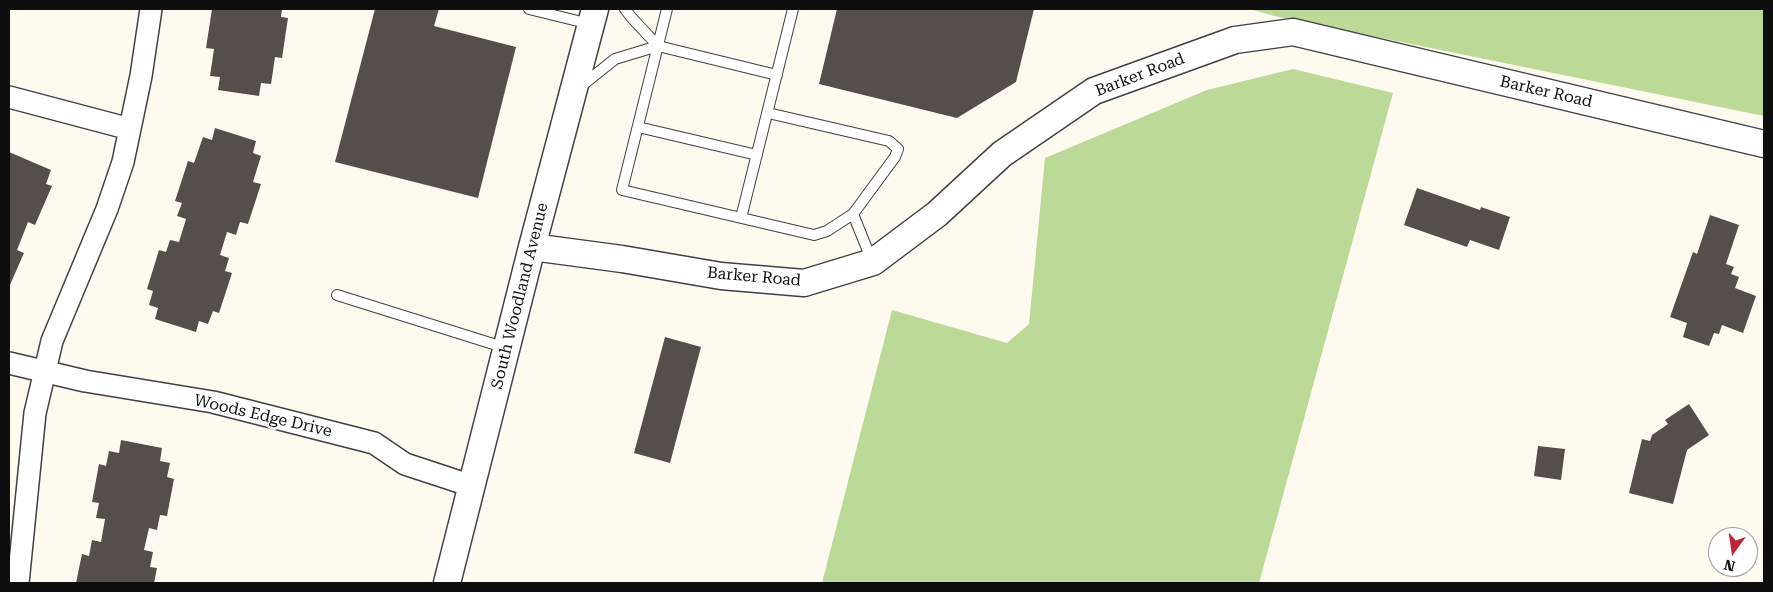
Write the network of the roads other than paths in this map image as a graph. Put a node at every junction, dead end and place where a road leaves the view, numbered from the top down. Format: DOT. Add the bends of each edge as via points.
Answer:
graph roads {
  1 [pos="151,9"];
  2 [pos="529,9"];
  3 [pos="625,9"];
  4 [pos="667,9"];
  5 [pos="790,9"];
  6 [pos="593,17"];
  7 [pos="658,46"];
  8 [pos="777,76"];
  9 [pos="573,93"];
  10 [pos="9,97"];
  11 [pos="768,113"];
  12 [pos="638,127"];
  13 [pos="130,129"];
  14 [pos="1764,144"];
  15 [pos="757,155"];
  16 [pos="853,214"];
  17 [pos="741,218"];
  18 [pos="532,247"];
  19 [pos="873,262"];
  20 [pos="337,295"];
  21 [pos="507,349"];
  22 [pos="9,363"];
  23 [pos="45,372"];
  24 [pos="472,486"];
  25 [pos="18,583"];
  26 [pos="447,583"];
  1 -- 13 [label="street"];
  2 -- 6 [label="lane"];
  3 -- 7 [label="lane"];
  4 -- 7 [label="lane"];
  5 -- 8 [label="lane"];
  6 -- 9 [label="street, South Woodland Avenue"];
  7 -- 8 [label="lane"];
  7 -- 9 [label="lane" via="616,59"];
  7 -- 12 [label="lane"];
  8 -- 11 [label="lane"];
  9 -- 18 [label="street, South Woodland Avenue"];
  10 -- 13 [label="street"];
  11 -- 15 [label="lane"];
  11 -- 16 [label="lane" via="889,141 898,149"];
  12 -- 15 [label="lane"];
  12 -- 17 [label="lane" via="622,190"];
  13 -- 23 [label="street" via="107,210 52,341"];
  14 -- 19 [label="street, Barker Road" via="1292,32 1235,40 1094,91 1002,154 937,214"];
  15 -- 17 [label="lane"];
  16 -- 17 [label="lane" via="827,231 814,235"];
  16 -- 19 [label="lane"];
  18 -- 19 [label="street, Barker Road" via="722,276 804,283"];
  18 -- 21 [label="street, South Woodland Avenue"];
  20 -- 21 [label="lane"];
  21 -- 24 [label="street, South Woodland Avenue"];
  22 -- 23 [label="street, Woods Edge Drive"];
  23 -- 24 [label="street, Woods Edge Drive" via="213,402 374,443 405,464"];
  23 -- 25 [label="street" via="35,413"];
  24 -- 26 [label="street, South Woodland Avenue"];
}
